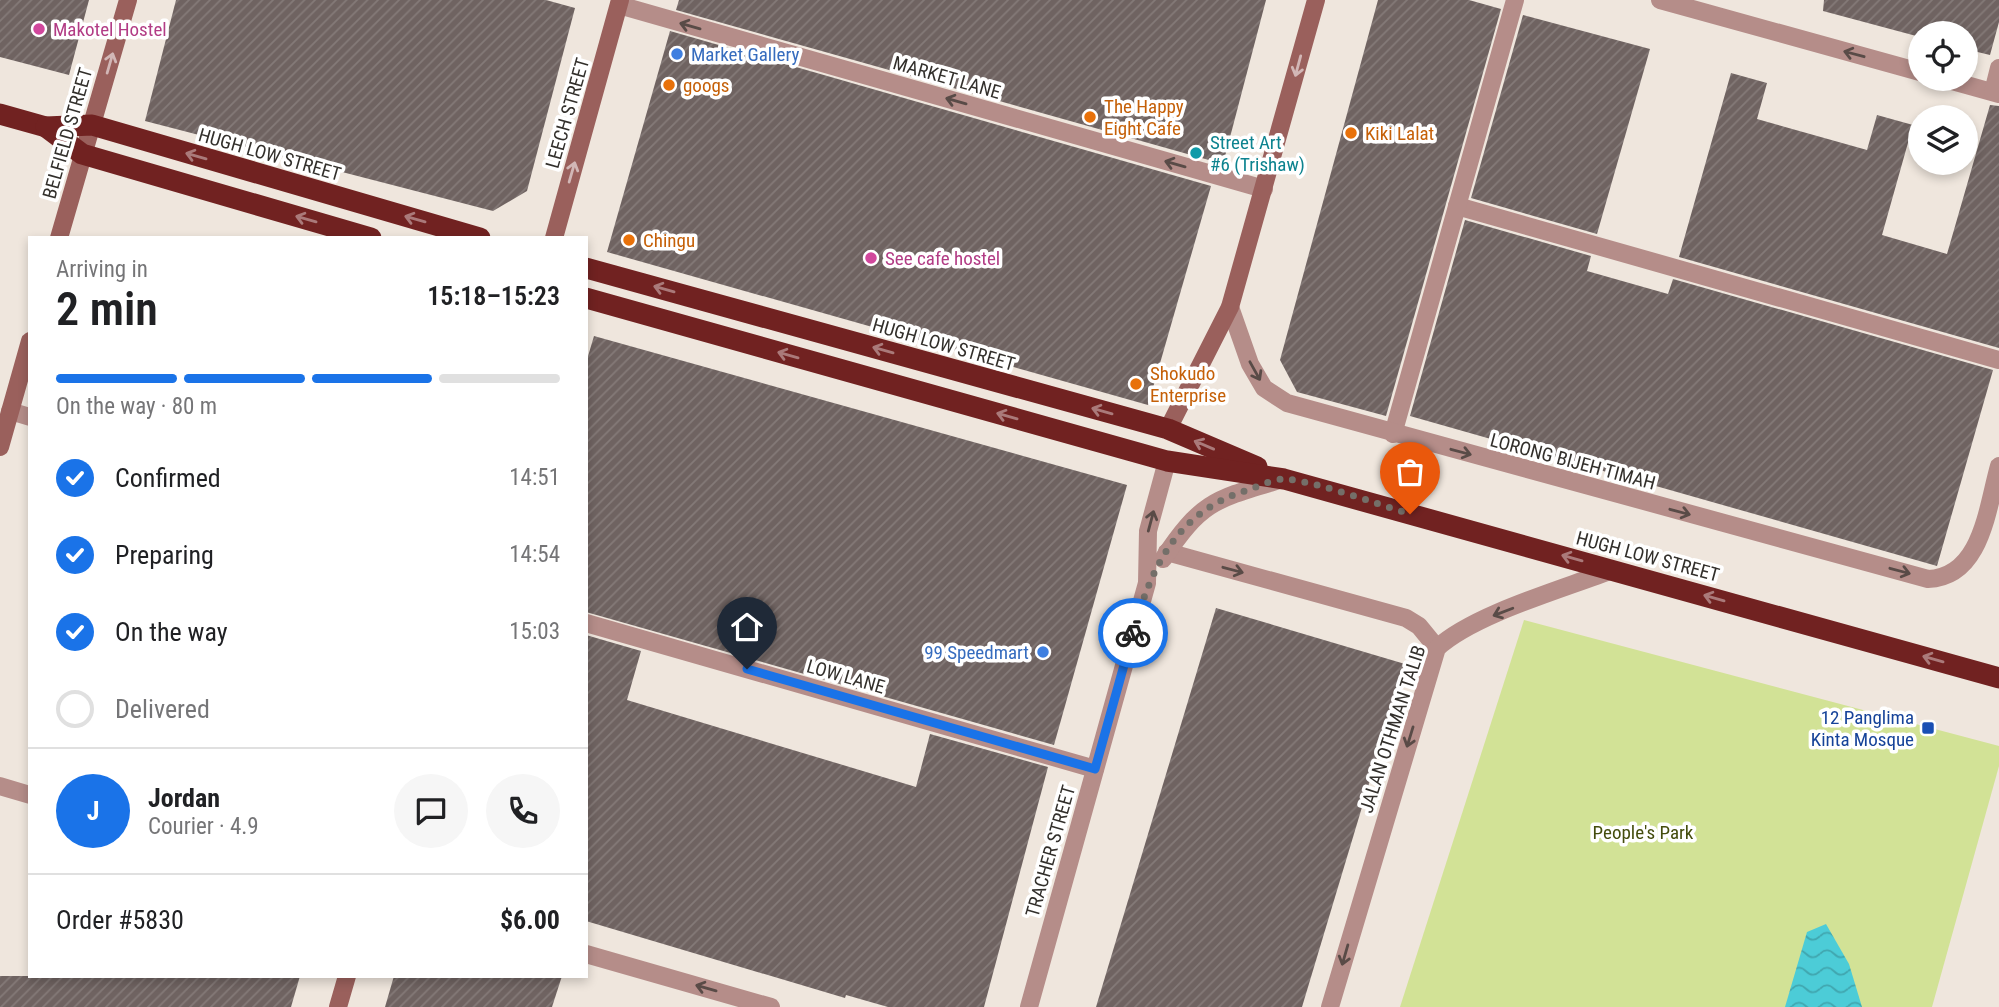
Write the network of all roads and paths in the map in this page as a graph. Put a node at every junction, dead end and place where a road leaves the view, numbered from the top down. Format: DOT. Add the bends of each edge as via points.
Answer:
graph roads {
  1 [pos="128,0"];
  2 [pos="1316,0"];
  3 [pos="1515,0"];
  4 [pos="1660,0"];
  5 [pos="620,3"];
  6 [pos="1999,68"];
  7 [pos="1908,69"];
  8 [pos="1978,88"];
  9 [pos="1996,93"];
  10 [pos="0,114"];
  11 [pos="92,125"];
  12 [pos="47,127"];
  13 [pos="82,155"];
  14 [pos="1264,189"];
  15 [pos="1457,206"];
  16 [pos="60,236"];
  17 [pos="365,236"];
  18 [pos="473,236"];
  19 [pos="555,236"];
  20 [pos="588,269"];
  21 [pos="588,299"];
  22 [pos="1230,307"];
  23 [pos="28,348"];
  24 [pos="1999,360"];
  25 [pos="10,411"];
  26 [pos="28,416"];
  27 [pos="1168,429"];
  28 [pos="1393,433"];
  29 [pos="0,447"];
  30 [pos="1167,461"];
  31 [pos="1999,466"];
  32 [pos="1284,479"];
  33 [pos="1167,552"];
  34 [pos="1612,570"];
  35 [pos="1147,583"];
  36 [pos="588,624"];
  37 [pos="1437,648"];
  38 [pos="1999,678"];
  39 [pos="1095,769"];
  40 [pos="0,786"];
  41 [pos="28,794"];
  42 [pos="588,955"];
  43 [pos="346,978"];
  44 [pos="338,1007"];
  45 [pos="771,1007"];
  46 [pos="1029,1007"];
  47 [pos="1330,1007"];
  11 -- 1 [label="street, BELFIELD STREET, one-way"];
  2 -- 14 [label="street, one-way"];
  3 -- 15 [label="street"];
  7 -- 4 [label="street, one-way"];
  14 -- 5 [label="street, MARKET LANE, one-way"];
  19 -- 5 [label="street, LEECH STREET, one-way"];
  6 -- 9 [label="street"];
  8 -- 9 [label="street"];
  10 -- 12 [label="highway, HUGH LOW STREET"];
  11 -- 12 [label="highway, HUGH LOW STREET"];
  11 -- 13 [label="street, BELFIELD STREET"];
  18 -- 11 [label="highway, HUGH LOW STREET, one-way"];
  12 -- 13 [label="highway, HUGH LOW STREET"];
  13 -- 16 [label="street, BELFIELD STREET"];
  17 -- 13 [label="highway, HUGH LOW STREET, one-way"];
  14 -- 22 [label="street"];
  15 -- 24 [label="street"];
  15 -- 28 [label="street"];
  27 -- 20 [label="highway, HUGH LOW STREET, one-way"];
  30 -- 21 [label="highway, HUGH LOW STREET, one-way"];
  22 -- 27 [label="street"];
  22 -- 28 [label="street, LORONG BIJEH TIMAH, one-way" via="1250,364 1264,388 1287,403"];
  23 -- 25 [label="street"];
  25 -- 26 [label="street"];
  25 -- 29 [label="street"];
  32 -- 27 [label="highway, HUGH LOW STREET, one-way"];
  28 -- 31 [label="street, LORONG BIJEH TIMAH, one-way" via="1928,579 1958,572 1970,556"];
  30 -- 32 [label="highway, HUGH LOW STREET"];
  35 -- 30 [label="street, TRACHER STREET, one-way" via="1148,531"];
  32 -- 33 [label="street" via="1225,496 1201,510"];
  34 -- 32 [label="highway, HUGH LOW STREET, one-way"];
  33 -- 35 [label="street"];
  33 -- 37 [label="street, one-way" via="1406,618"];
  34 -- 37 [label="street, JALAN OTHMAN TALIB, one-way" via="1474,624"];
  38 -- 34 [label="highway, HUGH LOW STREET, one-way"];
  35 -- 39 [label="street, TRACHER STREET"];
  36 -- 39 [label="street, LOW LANE"];
  37 -- 47 [label="street, JALAN OTHMAN TALIB, one-way"];
  39 -- 46 [label="street, TRACHER STREET"];
  40 -- 41 [label="street"];
  45 -- 42 [label="street, one-way"];
  43 -- 44 [label="street"];
}
